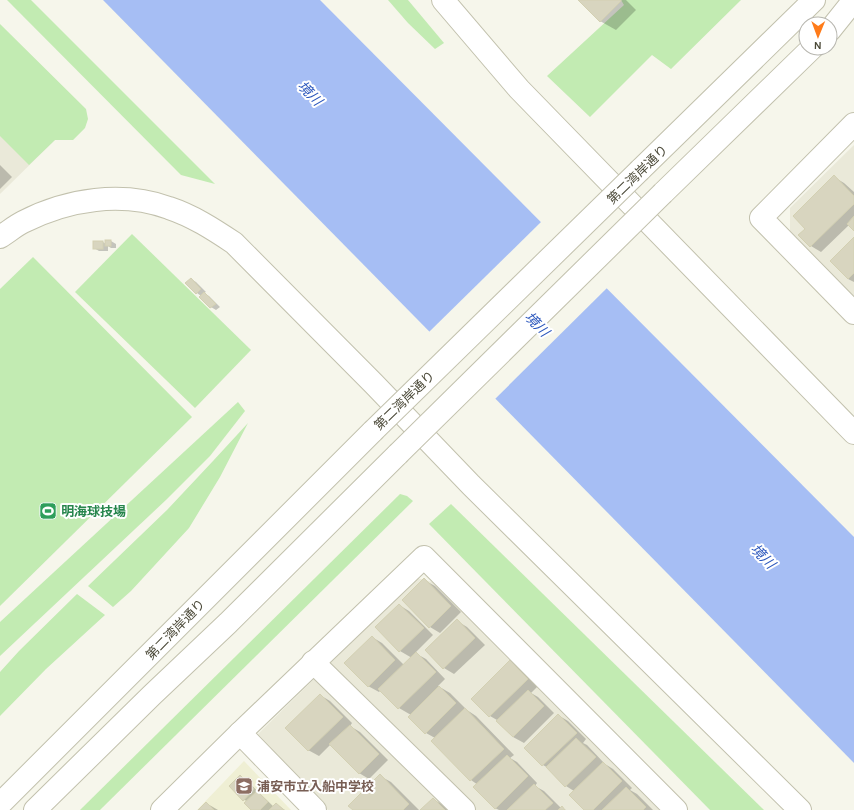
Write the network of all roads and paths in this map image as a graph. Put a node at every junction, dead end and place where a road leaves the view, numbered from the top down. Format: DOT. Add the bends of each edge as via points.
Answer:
graph roads {
  1 [pos="443,0"];
  2 [pos="814,0"];
  3 [pos="854,0"];
  4 [pos="838,20"];
  5 [pos="804,56"];
  6 [pos="854,124"];
  7 [pos="0,237"];
  8 [pos="854,313"];
  9 [pos="854,433"];
  10 [pos="313,662"];
  11 [pos="240,733"];
  12 [pos="0,804"];
  13 [pos="670,808"];
  14 [pos="35,810"];
  15 [pos="162,810"];
  16 [pos="315,810"];
  17 [pos="464,810"];
  18 [pos="800,810"];
  1 -- 9 [label="street" via="519,89"];
  2 -- 12 [label="street, 第二湾岸通り, bridge" via="373,431"];
  3 -- 4 [label="street"];
  5 -- 14 [label="street, bridge"];
  6 -- 8 [label="street" via="761,218"];
  7 -- 18 [label="street" via="23,222 52,210 79,202 113,199 143,201 169,208 192,217 234,243 471,485"];
  10 -- 11 [label="street"];
  10 -- 13 [label="street" via="424,557"];
  10 -- 17 [label="street"];
  11 -- 15 [label="street"];
  11 -- 16 [label="street"];
}
